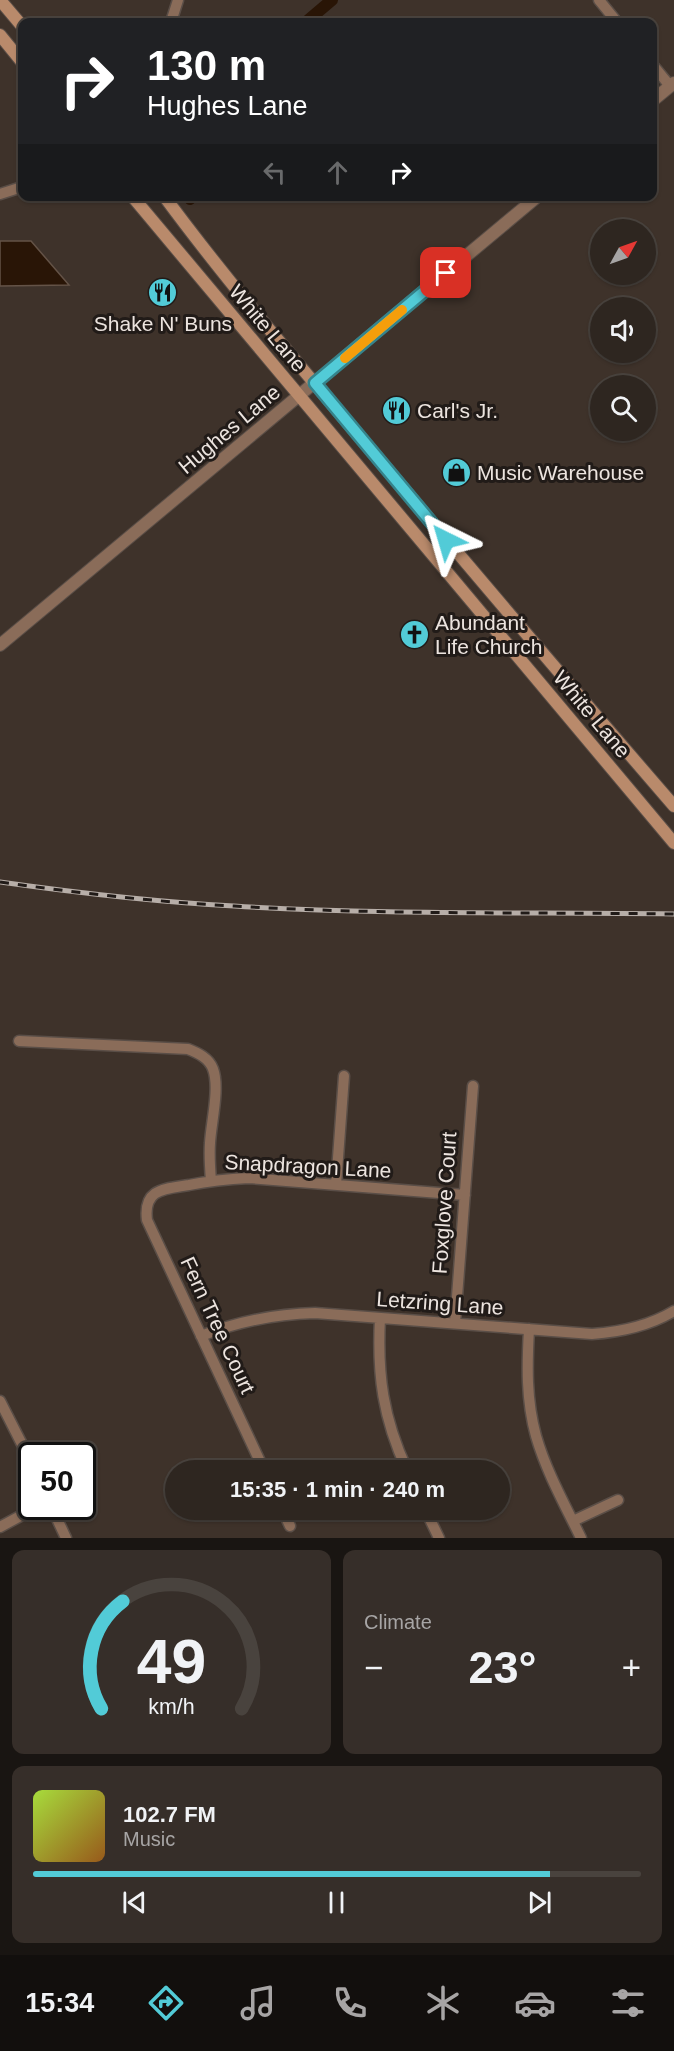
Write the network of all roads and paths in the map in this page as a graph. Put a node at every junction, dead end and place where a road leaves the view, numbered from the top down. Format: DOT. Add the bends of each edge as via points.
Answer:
graph roads {
  1 [pos="0,0"];
  2 [pos="178,0"];
  3 [pos="599,0"];
  4 [pos="172,18"];
  5 [pos="615,18"];
  6 [pos="18,21"];
  7 [pos="0,35"];
  8 [pos="10,47"];
  9 [pos="18,50"];
  10 [pos="18,57"];
  11 [pos="657,69"];
  12 [pos="672,84"];
  13 [pos="657,97"];
  14 [pos="18,188"];
  15 [pos="0,194"];
  16 [pos="136,201"];
  17 [pos="168,201"];
  18 [pos="532,201"];
  19 [pos="315,383"];
  20 [pos="300,395"];
  21 [pos="0,645"];
  22 [pos="674,806"];
  23 [pos="673,840"];
  24 [pos="20,1041"];
  25 [pos="344,1076"];
  26 [pos="473,1086"];
  27 [pos="211,1180"];
  28 [pos="336,1185"];
  29 [pos="465,1195"];
  30 [pos="153,1196"];
  31 [pos="674,1311"];
  32 [pos="380,1318"];
  33 [pos="455,1323"];
  34 [pos="529,1329"];
  35 [pos="201,1336"];
  36 [pos="0,1401"];
  37 [pos="21,1442"];
  38 [pos="259,1460"];
  39 [pos="402,1460"];
  40 [pos="618,1500"];
  41 [pos="18,1517"];
  42 [pos="58,1520"];
  43 [pos="287,1520"];
  44 [pos="430,1520"];
  45 [pos="573,1521"];
  46 [pos="290,1526"];
  47 [pos="0,1527"];
  48 [pos="66,1538"];
  49 [pos="439,1538"];
  50 [pos="581,1538"];
  1 -- 6 [label="main road"];
  2 -- 4 [label="street"];
  3 -- 5 [label="street"];
  7 -- 8 [label="main road"];
  8 -- 9 [label="main road"];
  8 -- 10 [label="main road"];
  11 -- 12 [label="street"];
  12 -- 13 [label="street"];
  14 -- 15 [label="street"];
  16 -- 20 [label="main road, White Lane"];
  17 -- 19 [label="main road, White Lane"];
  18 -- 19 [label="street, Hughes Lane"];
  19 -- 20 [label="street, Hughes Lane"];
  19 -- 22 [label="main road, White Lane"];
  20 -- 21 [label="street, Hughes Lane"];
  20 -- 23 [label="main road, White Lane"];
  24 -- 27 [label="street" via="188,1049 200,1054 210,1062 216,1082"];
  25 -- 28 [label="street"];
  26 -- 29 [label="street, Foxglove Court"];
  27 -- 28 [label="street, Snapdragon Lane" via="249,1178"];
  27 -- 30 [label="street, Snapdragon Lane" via="168,1186"];
  28 -- 29 [label="street, Snapdragon Lane"];
  29 -- 33 [label="street, Foxglove Court"];
  30 -- 35 [label="street, Fern Tree Court" via="146,1208 147,1220"];
  31 -- 34 [label="street, Letzring Lane" via="643,1325 611,1332"];
  32 -- 33 [label="street, Letzring Lane"];
  32 -- 35 [label="street, Letzring Lane" via="315,1313 269,1316"];
  32 -- 39 [label="street" via="382,1396"];
  33 -- 34 [label="street, Letzring Lane"];
  34 -- 45 [label="street" via="531,1410 545,1460"];
  35 -- 38 [label="street, Fern Tree Court"];
  36 -- 37 [label="street"];
  40 -- 45 [label="street"];
  41 -- 47 [label="street"];
  42 -- 48 [label="street"];
  43 -- 46 [label="street"];
  44 -- 49 [label="street"];
  45 -- 50 [label="street"];
}
